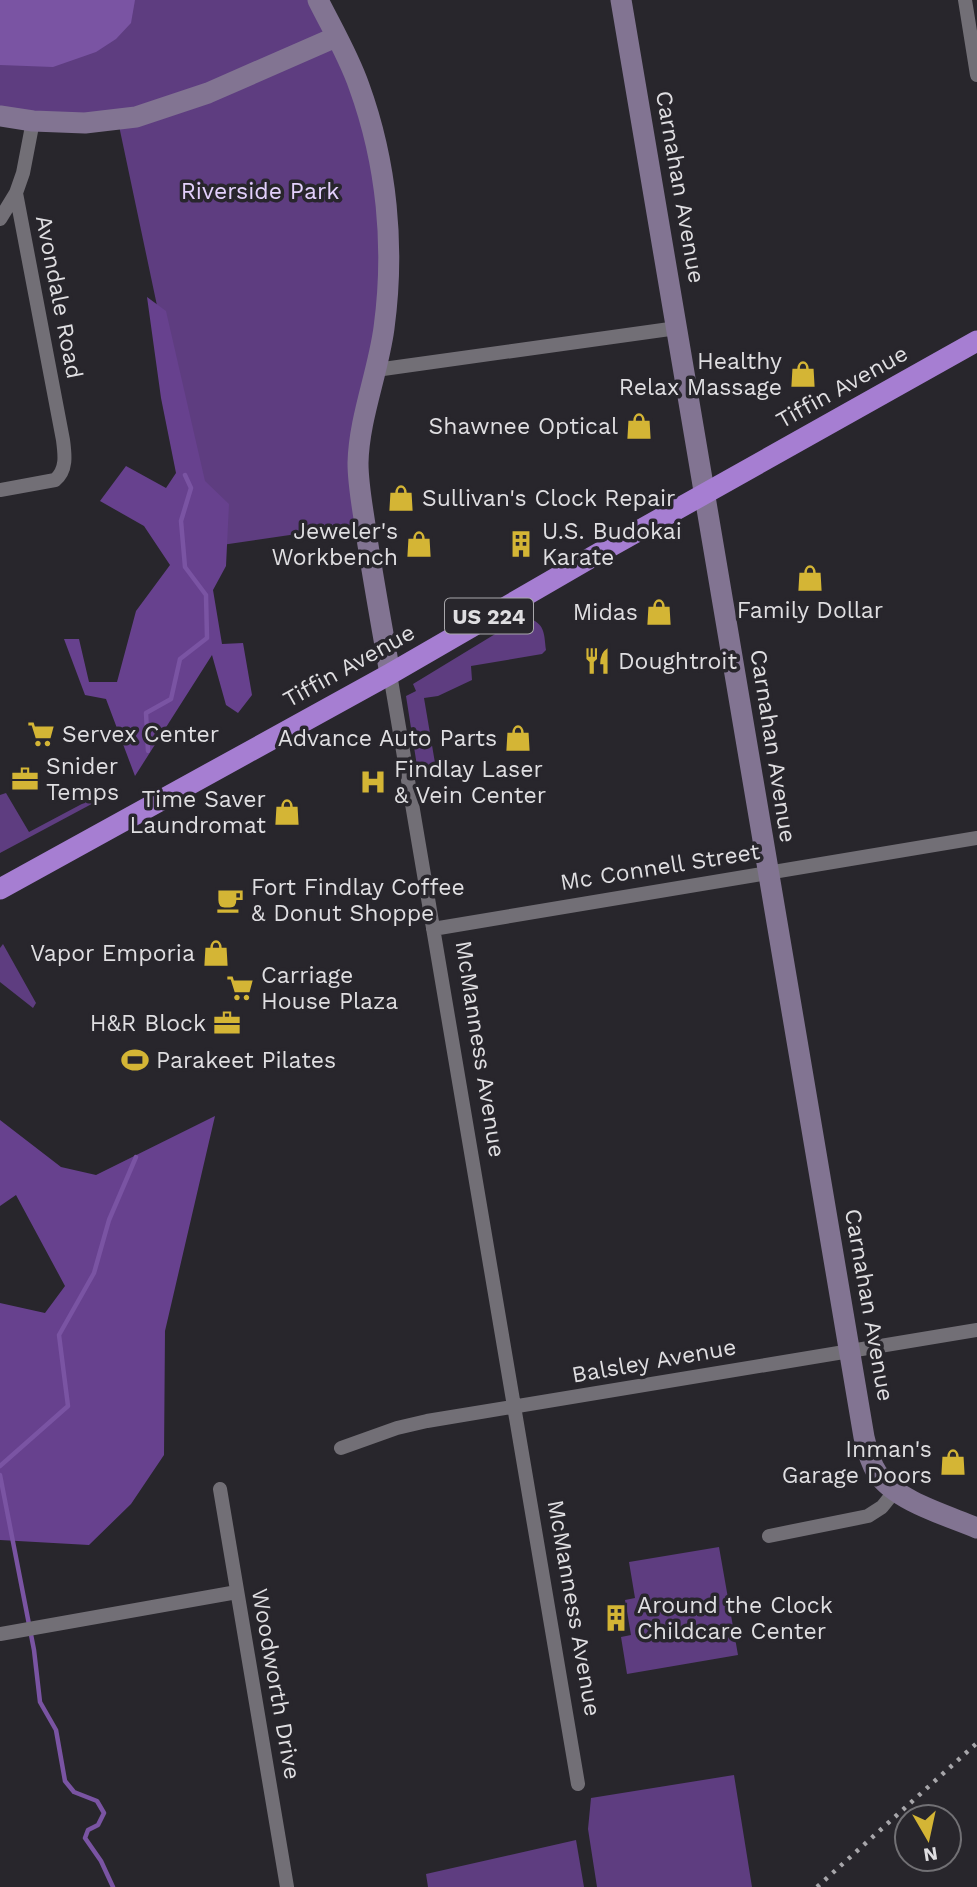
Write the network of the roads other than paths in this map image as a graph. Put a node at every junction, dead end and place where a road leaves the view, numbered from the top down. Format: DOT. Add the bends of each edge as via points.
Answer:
graph roads {
  1 [pos="318,0"];
  2 [pos="621,0"];
  3 [pos="965,0"];
  4 [pos="337,37"];
  5 [pos="977,75"];
  6 [pos="0,116"];
  7 [pos="33,121"];
  8 [pos="16,193"];
  9 [pos="0,219"];
  10 [pos="677,328"];
  11 [pos="977,341"];
  12 [pos="376,370"];
  13 [pos="0,490"];
  14 [pos="705,494"];
  15 [pos="390,674"];
  16 [pos="977,838"];
  17 [pos="768,872"];
  18 [pos="0,889"];
  19 [pos="433,929"];
  20 [pos="977,1330"];
  21 [pos="850,1351"];
  22 [pos="513,1408"];
  23 [pos="341,1448"];
  24 [pos="220,1489"];
  25 [pos="894,1492"];
  26 [pos="977,1528"];
  27 [pos="769,1536"];
  28 [pos="237,1592"];
  29 [pos="6,1633"];
  30 [pos="578,1784"];
  31 [pos="287,1887"];
  1 -- 4 [label="street, McManness Avenue"];
  2 -- 10 [label="street, Carnahan Avenue"];
  3 -- 5 [label="street"];
  4 -- 7 [label="street" via="208,93 136,117 85,123"];
  4 -- 12 [label="street, McManness Avenue" via="366,107 386,200 388,294"];
  6 -- 7 [label="street"];
  7 -- 8 [label="street, Avondale Road"];
  8 -- 9 [label="street"];
  8 -- 13 [label="street, Avondale Road" via="63,440 64,467 55,480"];
  10 -- 12 [label="street"];
  10 -- 14 [label="street, Carnahan Avenue"];
  11 -- 14 [label="highway, Tiffin Avenue / US 224"];
  12 -- 15 [label="street, McManness Avenue" via="358,467"];
  14 -- 15 [label="highway, Tiffin Avenue / US 224"];
  14 -- 17 [label="street, Carnahan Avenue"];
  15 -- 18 [label="highway, Tiffin Avenue / US 224"];
  15 -- 19 [label="street, McManness Avenue"];
  16 -- 17 [label="street, Mc Connell Street"];
  17 -- 19 [label="street, Mc Connell Street"];
  17 -- 21 [label="street, Carnahan Avenue"];
  19 -- 22 [label="street, McManness Avenue"];
  20 -- 21 [label="street, Balsley Avenue"];
  21 -- 22 [label="street, Balsley Avenue"];
  21 -- 25 [label="street, Carnahan Avenue" via="870,1459"];
  22 -- 23 [label="street, Balsley Avenue" via="417,1423"];
  22 -- 30 [label="street, McManness Avenue"];
  24 -- 28 [label="street, Woodworth Drive"];
  25 -- 26 [label="street"];
  25 -- 27 [label="street" via="868,1516"];
  28 -- 29 [label="street"];
  28 -- 31 [label="street, Woodworth Drive"];
}
